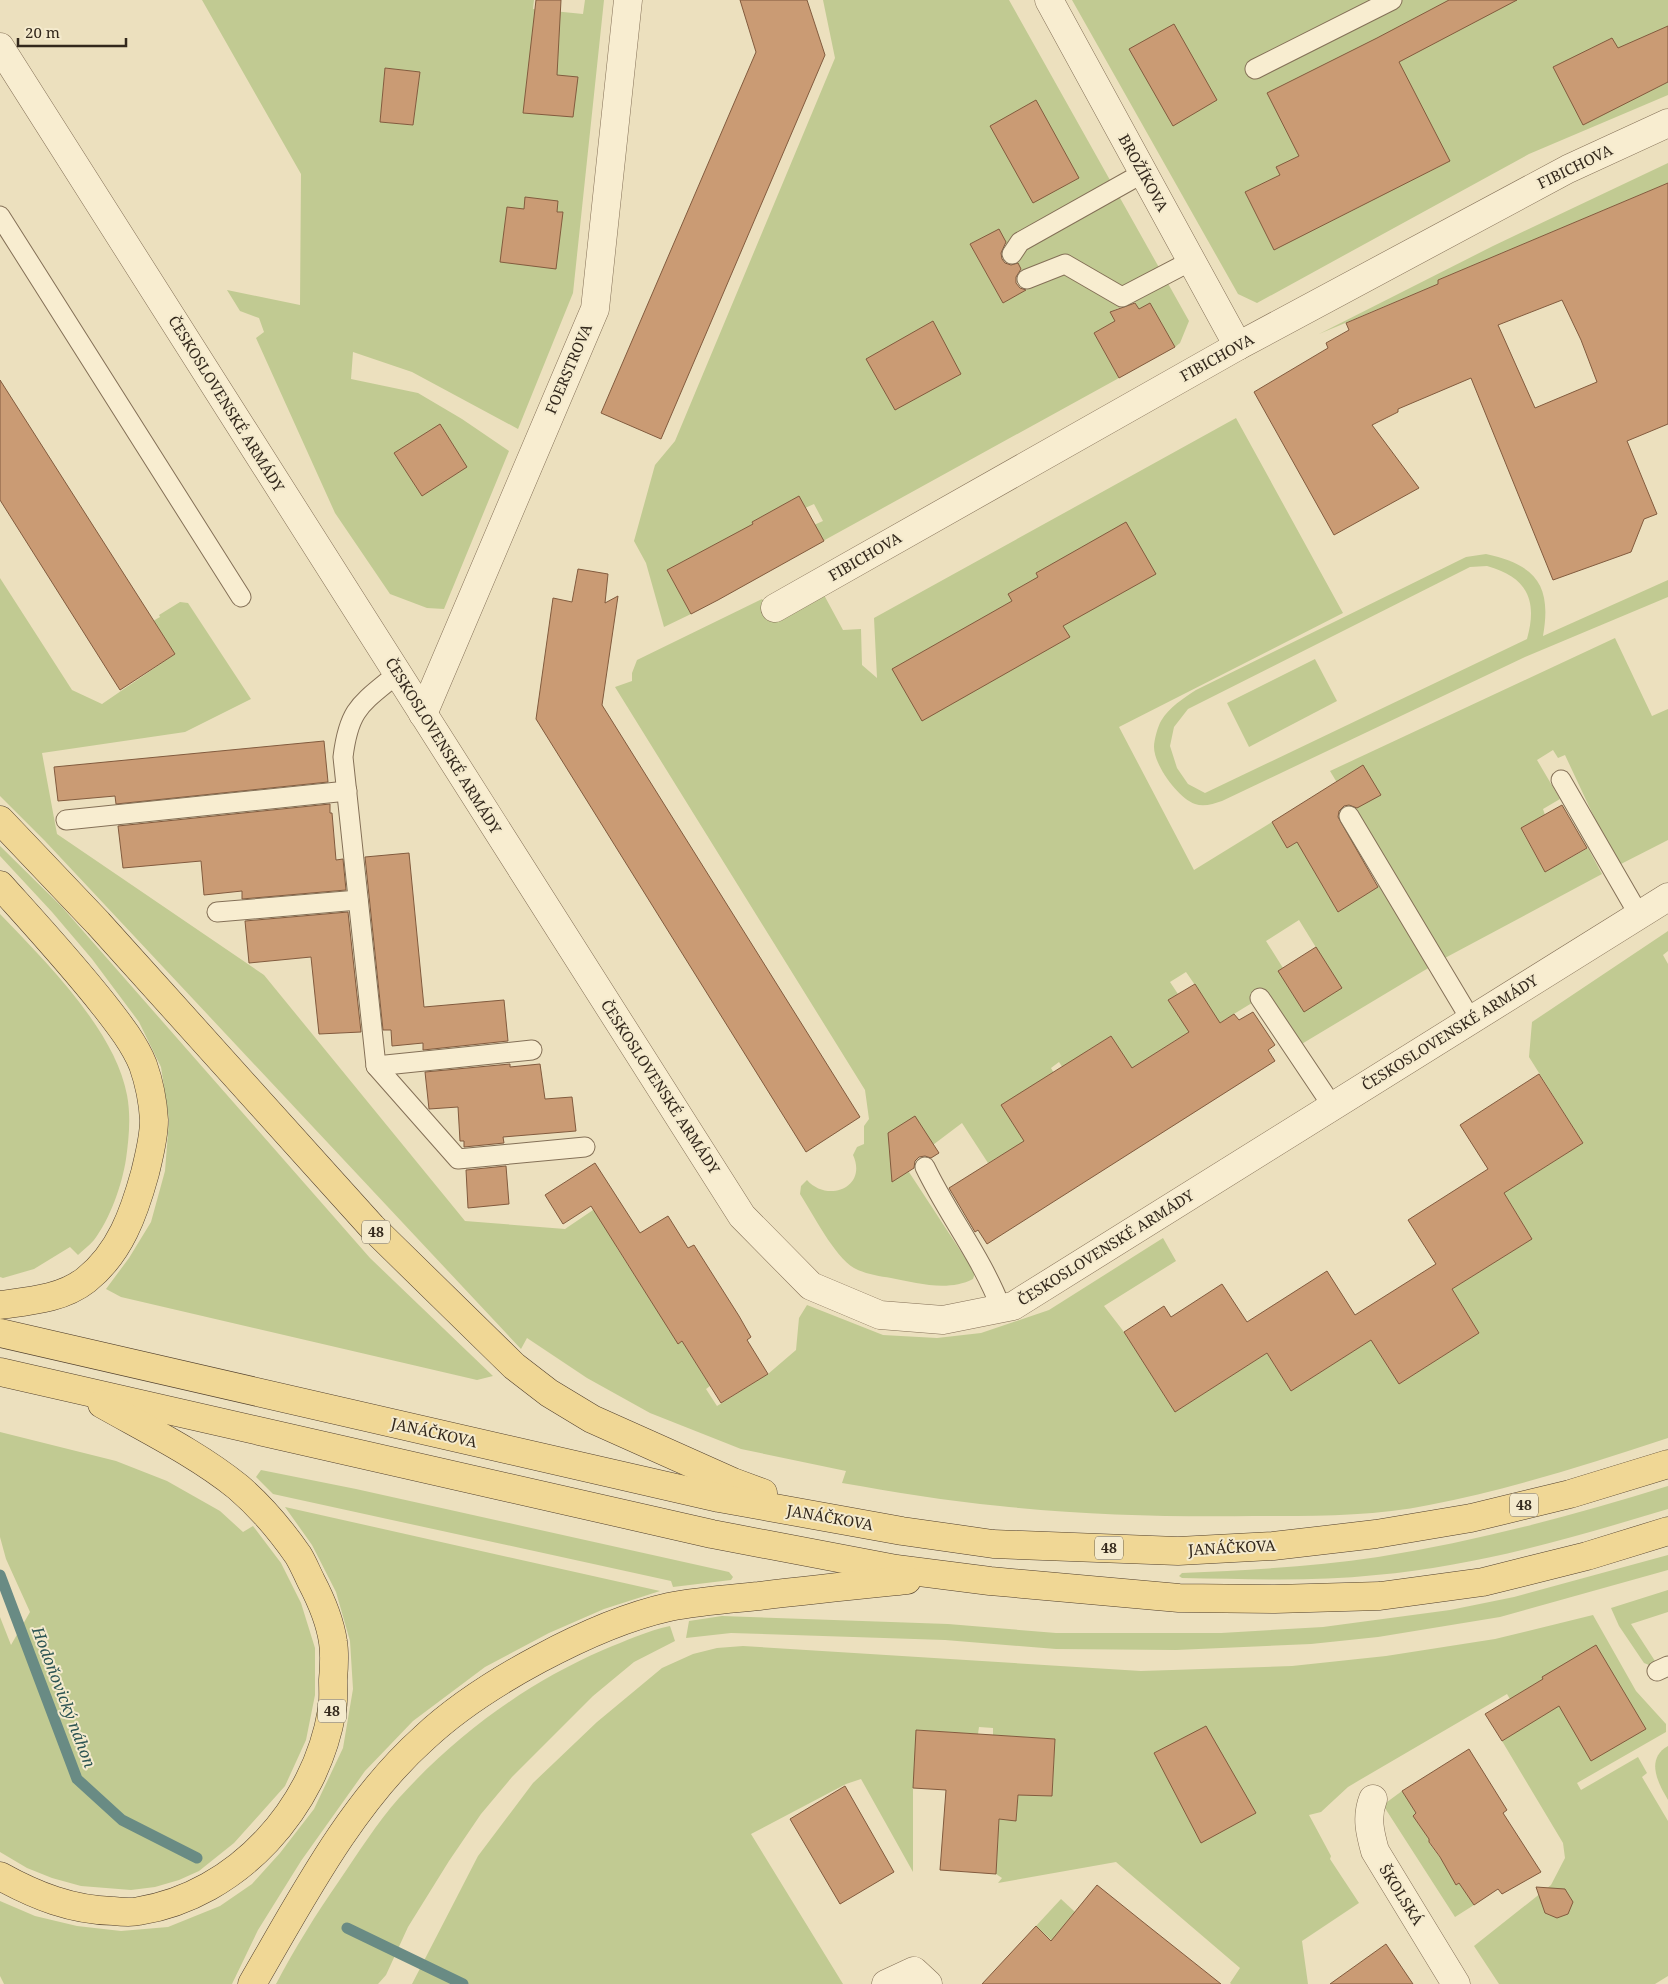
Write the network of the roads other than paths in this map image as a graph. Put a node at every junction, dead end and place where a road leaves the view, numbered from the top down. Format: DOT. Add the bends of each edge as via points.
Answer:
graph roads {
  1 [pos="628,0"];
  2 [pos="1049,0"];
  3 [pos="1392,0"];
  4 [pos="0,47"];
  5 [pos="1255,69"];
  6 [pos="1668,123"];
  7 [pos="1143,173"];
  8 [pos="0,216"];
  9 [pos="1013,246"];
  10 [pos="1191,261"];
  11 [pos="1027,279"];
  12 [pos="1238,346"];
  13 [pos="241,597"];
  14 [pos="775,608"];
  15 [pos="397,674"];
  16 [pos="423,714"];
  17 [pos="1561,780"];
  18 [pos="348,791"];
  19 [pos="1349,816"];
  20 [pos="0,820"];
  21 [pos="66,820"];
  22 [pos="0,885"];
  23 [pos="1668,897"];
  24 [pos="358,900"];
  25 [pos="218,912"];
  26 [pos="1639,915"];
  27 [pos="1260,998"];
  28 [pos="1471,1020"];
  29 [pos="532,1050"];
  30 [pos="376,1066"];
  31 [pos="1333,1107"];
  32 [pos="585,1147"];
  33 [pos="925,1167"];
  34 [pos="0,1305"];
  35 [pos="1001,1308"];
  36 [pos="0,1333"];
  37 [pos="0,1372"];
  38 [pos="77,1390"];
  39 [pos="1668,1464"];
  40 [pos="842,1521"];
  41 [pos="1668,1531"];
  42 [pos="943,1576"];
  43 [pos="1373,1799"];
  44 [pos="0,1876"];
  45 [pos="921,1977"];
  46 [pos="252,1984"];
  47 [pos="886,1984"];
  48 [pos="1456,1984"];
  1 -- 16 [label="street, FOERSTROVA" via="595,309"];
  2 -- 7 [label="street, BROŽÍKOVA"];
  3 -- 5 [label="lane"];
  4 -- 15 [label="street, ČESKOSLOVENSKÉ ARMÁDY"];
  6 -- 12 [label="street, FIBICHOVA" via="1568,169"];
  7 -- 9 [label="lane"];
  7 -- 10 [label="street, BROŽÍKOVA"];
  8 -- 13 [label="lane"];
  10 -- 11 [label="lane" via="1122,297 1065,264"];
  10 -- 12 [label="street, BROŽÍKOVA"];
  12 -- 14 [label="street, FIBICHOVA"];
  15 -- 16 [label="street, ČESKOSLOVENSKÉ ARMÁDY"];
  15 -- 18 [label="lane" via="356,710 346,731 343,756"];
  16 -- 35 [label="street, ČESKOSLOVENSKÉ ARMÁDY" via="742,1216 811,1286 880,1315 943,1320"];
  17 -- 26 [label="lane"];
  18 -- 21 [label="lane"];
  18 -- 24 [label="lane"];
  19 -- 28 [label="lane"];
  20 -- 40 [label="main road, 48" via="98,923 372,1227 514,1366 585,1415 636,1440 733,1482"];
  22 -- 34 [label="main road" via="88,984 130,1040 142,1064 154,1119 148,1160 134,1209 122,1237 110,1254 77,1286 38,1300"];
  23 -- 26 [label="street, ČESKOSLOVENSKÉ ARMÁDY"];
  24 -- 25 [label="lane"];
  24 -- 30 [label="lane"];
  26 -- 28 [label="street, ČESKOSLOVENSKÉ ARMÁDY"];
  27 -- 31 [label="lane"];
  28 -- 31 [label="street, ČESKOSLOVENSKÉ ARMÁDY"];
  29 -- 30 [label="lane"];
  30 -- 32 [label="lane" via="458,1159"];
  31 -- 35 [label="street, ČESKOSLOVENSKÉ ARMÁDY" via="1013,1306"];
  33 -- 35 [label="lane" via="992,1284"];
  36 -- 40 [label="main road, JANÁČKOVA / 48" via="619,1476"];
  37 -- 38 [label="main road, 48"];
  38 -- 42 [label="main road, 48" via="629,1517"];
  38 -- 44 [label="main road, 48" via="196,1458 238,1488 299,1556 320,1600 333,1642 332,1709 316,1766 300,1796 270,1838 249,1858 192,1896 137,1912 96,1911 52,1901"];
  39 -- 40 [label="main road, JANÁČKOVA / 48" via="1570,1494 1471,1518 1376,1534 1272,1546 1178,1551 994,1544"];
  41 -- 42 [label="main road, 48" via="1484,1582 1380,1596 1180,1598"];
  42 -- 46 [label="main road, 48" via="670,1607 608,1626 522,1669 457,1710 392,1770 353,1819"];
  43 -- 48 [label="street, ŠKOLSKÁ" via="1369,1810 1369,1829 1374,1851"];
  45 -- 47 [label="street"];
}
